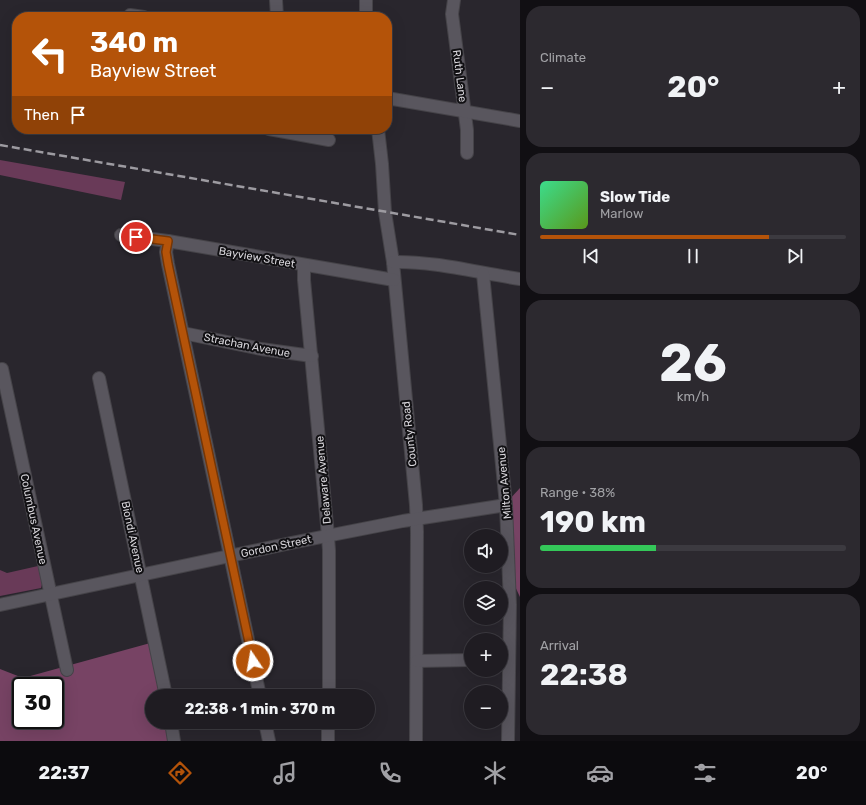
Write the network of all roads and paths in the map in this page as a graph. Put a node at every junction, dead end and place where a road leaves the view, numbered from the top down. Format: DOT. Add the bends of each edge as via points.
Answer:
graph roads {
  1 [pos="276,0"];
  2 [pos="366,0"];
  3 [pos="454,0"];
  4 [pos="277,12"];
  5 [pos="366,12"];
  6 [pos="392,99"];
  7 [pos="464,112"];
  8 [pos="520,121"];
  9 [pos="302,134"];
  10 [pos="379,134"];
  11 [pos="329,140"];
  12 [pos="467,153"];
  13 [pos="120,235"];
  14 [pos="168,241"];
  15 [pos="393,262"];
  16 [pos="304,265"];
  17 [pos="483,274"];
  18 [pos="394,280"];
  19 [pos="520,280"];
  20 [pos="183,333"];
  21 [pos="312,356"];
  22 [pos="0,370"];
  23 [pos="99,378"];
  24 [pos="506,504"];
  25 [pos="417,518"];
  26 [pos="328,535"];
  27 [pos="230,556"];
  28 [pos="141,575"];
  29 [pos="50,594"];
  30 [pos="0,605"];
  31 [pos="464,660"];
  32 [pos="510,660"];
  33 [pos="417,661"];
  34 [pos="67,670"];
  35 [pos="165,689"];
  36 [pos="258,689"];
  37 [pos="328,689"];
  38 [pos="172,729"];
  39 [pos="266,729"];
  40 [pos="328,729"];
  41 [pos="174,741"];
  42 [pos="269,741"];
  43 [pos="328,741"];
  44 [pos="416,741"];
  45 [pos="508,741"];
  1 -- 4 [label="street"];
  2 -- 5 [label="street"];
  3 -- 7 [label="street, Ruth Lane" via="452,14"];
  6 -- 7 [label="street"];
  7 -- 8 [label="street"];
  7 -- 12 [label="street, Ruth Lane"];
  9 -- 11 [label="street"];
  10 -- 15 [label="street, County Road" via="385,212"];
  13 -- 14 [label="street, Bayview Street"];
  14 -- 16 [label="street, Bayview Street"];
  14 -- 20 [label="street" via="166,252"];
  15 -- 17 [label="street" via="432,264"];
  15 -- 18 [label="street, County Road"];
  16 -- 18 [label="street, Bayview Street"];
  16 -- 21 [label="street, Delaware Avenue"];
  17 -- 19 [label="street"];
  17 -- 24 [label="street, Milton Avenue"];
  18 -- 25 [label="street, County Road"];
  20 -- 21 [label="street, Strachan Avenue" via="261,349"];
  20 -- 27 [label="street"];
  21 -- 26 [label="street, Delaware Avenue"];
  22 -- 29 [label="street, Columbus Avenue" via="2,369"];
  23 -- 28 [label="street, Biondi Avenue"];
  24 -- 25 [label="street, Gordon Street"];
  24 -- 32 [label="street, Milton Avenue" via="510,575"];
  25 -- 26 [label="street, Gordon Street"];
  25 -- 33 [label="street, County Road"];
  26 -- 27 [label="street, Gordon Street"];
  26 -- 37 [label="street, Delaware Avenue"];
  27 -- 28 [label="street, Gordon Street"];
  27 -- 36 [label="street"];
  28 -- 29 [label="street, Gordon Street"];
  28 -- 35 [label="street, Biondi Avenue"];
  29 -- 30 [label="street, Gordon Street"];
  29 -- 34 [label="street, Columbus Avenue"];
  31 -- 33 [label="street"];
  32 -- 45 [label="street, Milton Avenue"];
  33 -- 44 [label="street, County Road"];
  38 -- 41 [label="street"];
  39 -- 42 [label="street"];
  40 -- 43 [label="street"];
}
